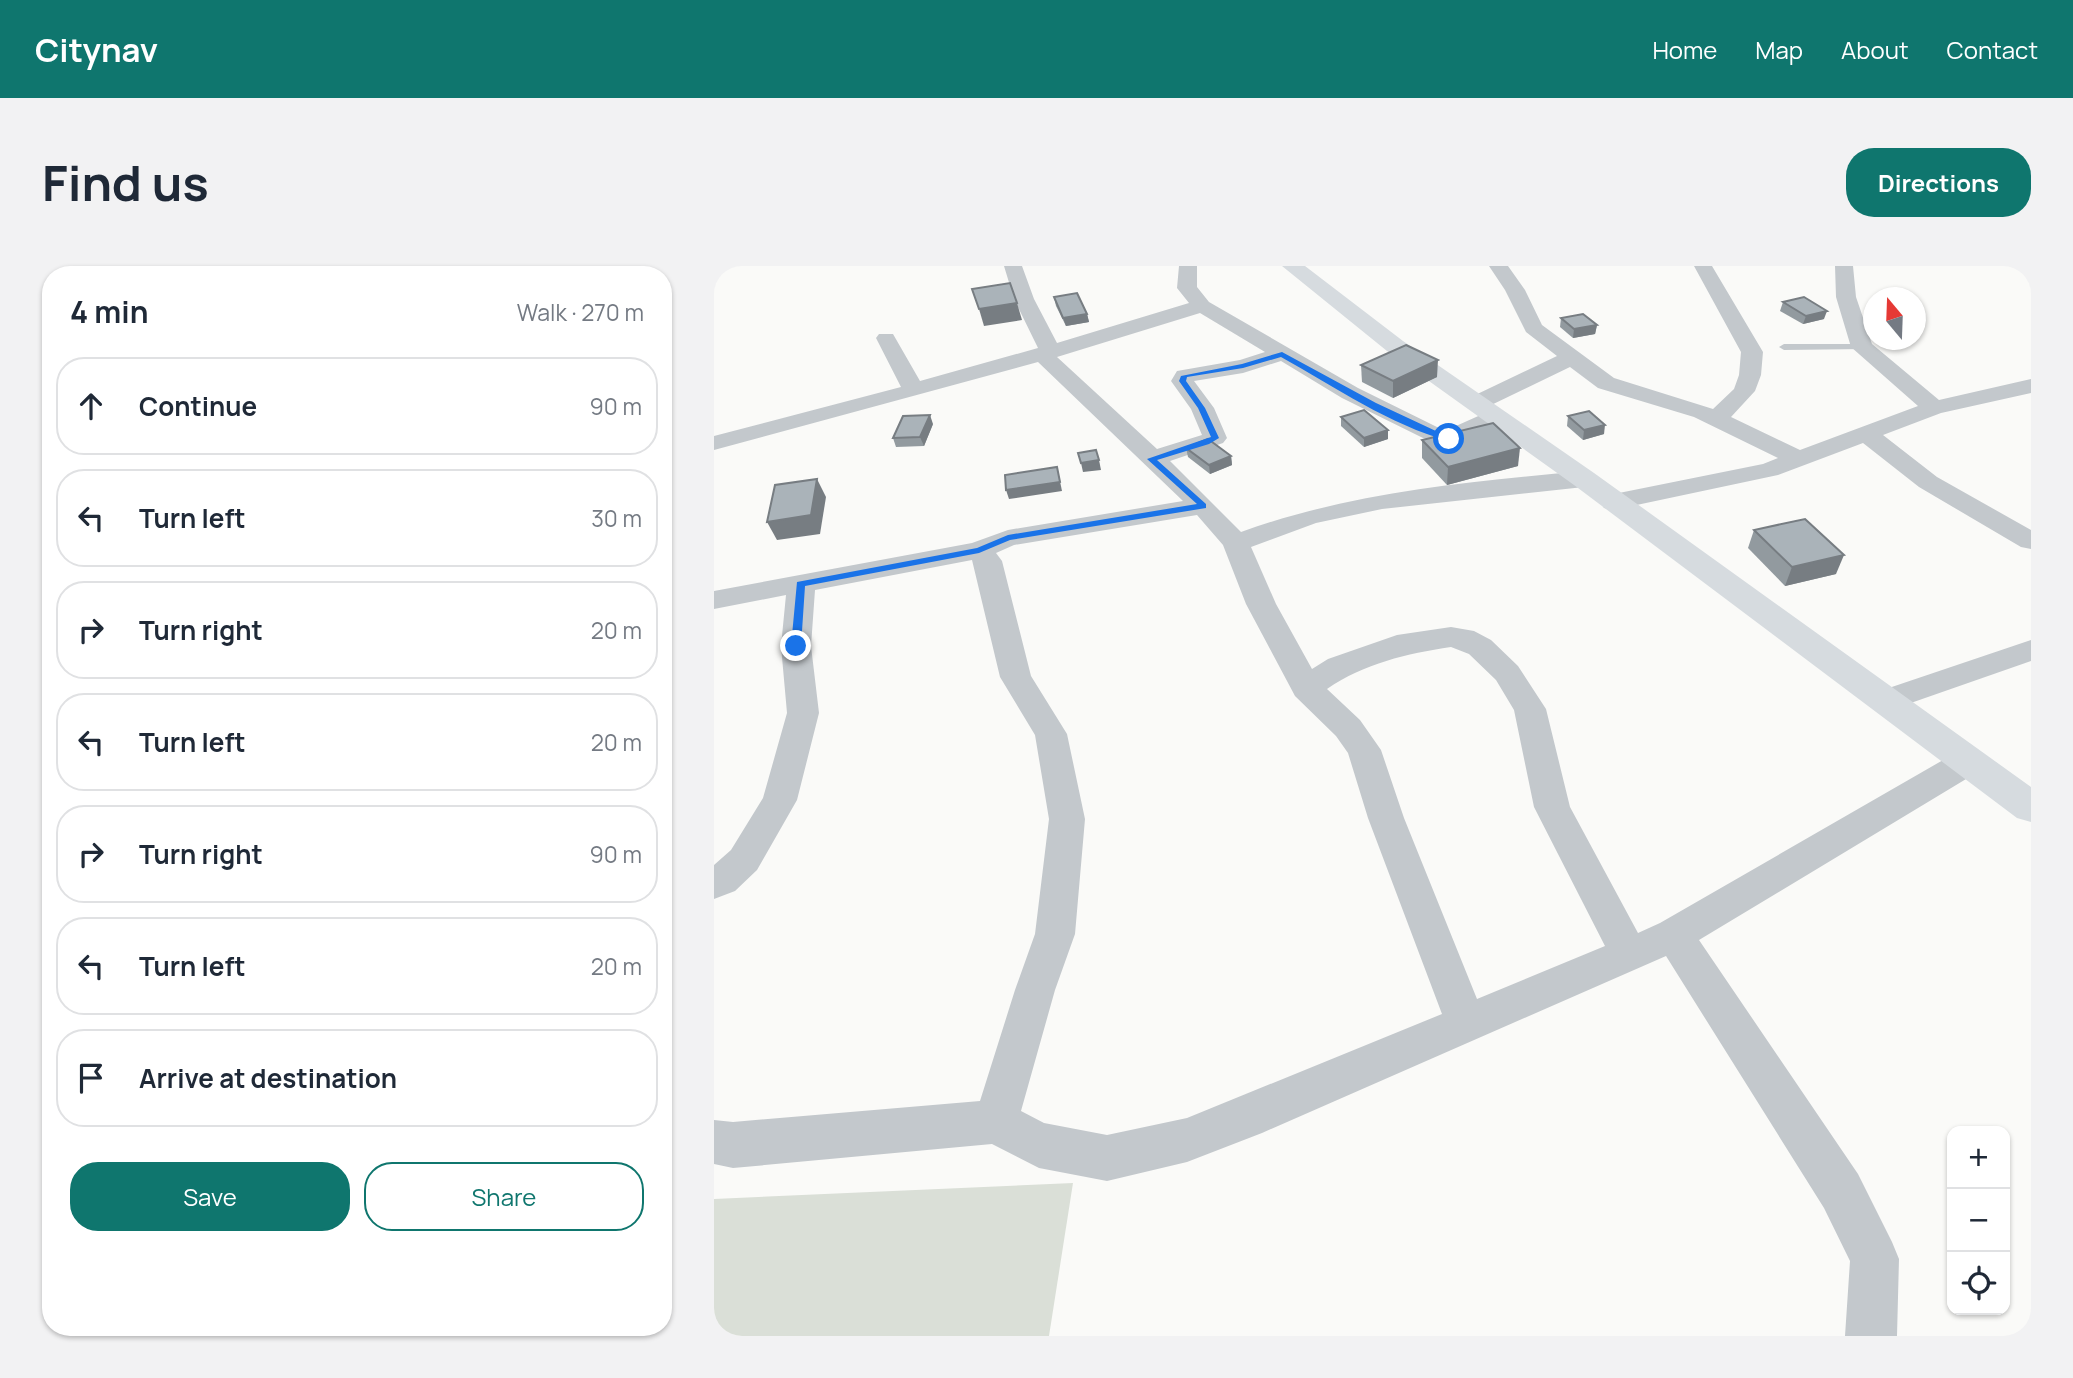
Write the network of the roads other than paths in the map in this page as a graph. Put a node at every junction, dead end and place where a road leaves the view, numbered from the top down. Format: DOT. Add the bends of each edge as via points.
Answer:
graph roads {
  1 [pos="1013,266"];
  2 [pos="1188,266"];
  3 [pos="1292,266"];
  4 [pos="1498,266"];
  5 [pos="1703,266"];
  6 [pos="1844,266"];
  7 [pos="1202,306"];
  8 [pos="886,338"];
  9 [pos="1784,347"];
  10 [pos="1862,347"];
  11 [pos="1047,354"];
  12 [pos="1282,354"];
  13 [pos="1573,357"];
  14 [pos="2031,386"];
  15 [pos="914,390"];
  16 [pos="1934,408"];
  17 [pos="1485,410"];
  18 [pos="1717,418"];
  19 [pos="1865,433"];
  20 [pos="714,443"];
  21 [pos="1796,457"];
  22 [pos="1151,459"];
  23 [pos="1584,479"];
  24 [pos="1613,502"];
  25 [pos="1203,506"];
  26 [pos="2031,541"];
  27 [pos="1236,543"];
  28 [pos="979,550"];
  29 [pos="801,584"];
  30 [pos="714,600"];
  31 [pos="2031,650"];
  32 [pos="1306,688"];
  33 [pos="1885,701"];
  34 [pos="1969,761"];
  35 [pos="2031,807"];
  36 [pos="714,884"];
  37 [pos="1674,935"];
  38 [pos="1628,953"];
  39 [pos="1466,1023"];
  40 [pos="996,1122"];
  41 [pos="714,1142"];
  42 [pos="1871,1336"];
  1 -- 11 [label="street"];
  2 -- 7 [label="street" via="1188,288"];
  3 -- 17 [label="street"];
  4 -- 13 [label="street" via="1533,328"];
  5 -- 18 [label="street" via="1752,352 1744,391"];
  6 -- 10 [label="street" via="1846,296"];
  7 -- 11 [label="street"];
  7 -- 12 [label="street"];
  8 -- 15 [label="street"];
  9 -- 10 [label="lane"];
  10 -- 16 [label="street"];
  11 -- 15 [label="street"];
  11 -- 22 [label="street"];
  12 -- 17 [label="street" via="1350,393 1445,438 1460,434"];
  12 -- 22 [label="street" via="1185,376 1182,381 1202,408 1215,438"];
  13 -- 17 [label="street"];
  13 -- 18 [label="street" via="1614,387"];
  14 -- 16 [label="street"];
  15 -- 20 [label="street"];
  16 -- 19 [label="street"];
  17 -- 23 [label="street"];
  18 -- 21 [label="street"];
  19 -- 21 [label="street"];
  19 -- 26 [label="street" via="1928,482"];
  21 -- 24 [label="street" via="1769,470"];
  22 -- 25 [label="street"];
  23 -- 24 [label="street"];
  23 -- 27 [label="street" via="1341,510"];
  24 -- 33 [label="street"];
  25 -- 27 [label="street"];
  25 -- 28 [label="street" via="1008,538"];
  27 -- 32 [label="street" via="1261,604"];
  28 -- 29 [label="street"];
  28 -- 40 [label="street" via="988,561 1016,677 1051,734 1067,818 1055,934"];
  29 -- 30 [label="street"];
  29 -- 36 [label="street" via="796,646 803,713 780,800 744,860"];
  31 -- 33 [label="street"];
  32 -- 38 [label="street" via="1348,662 1397,646 1451,637 1480,646 1507,673 1530,709 1552,807"];
  32 -- 39 [label="street" via="1364,750"];
  33 -- 34 [label="street"];
  34 -- 35 [label="street"];
  34 -- 37 [label="street"];
  37 -- 38 [label="street"];
  37 -- 42 [label="street" via="1847,1202 1875,1259"];
  38 -- 39 [label="street"];
  39 -- 40 [label="street" via="1187,1140 1107,1158 1039,1145"];
  40 -- 41 [label="street" via="733,1145"];
}
